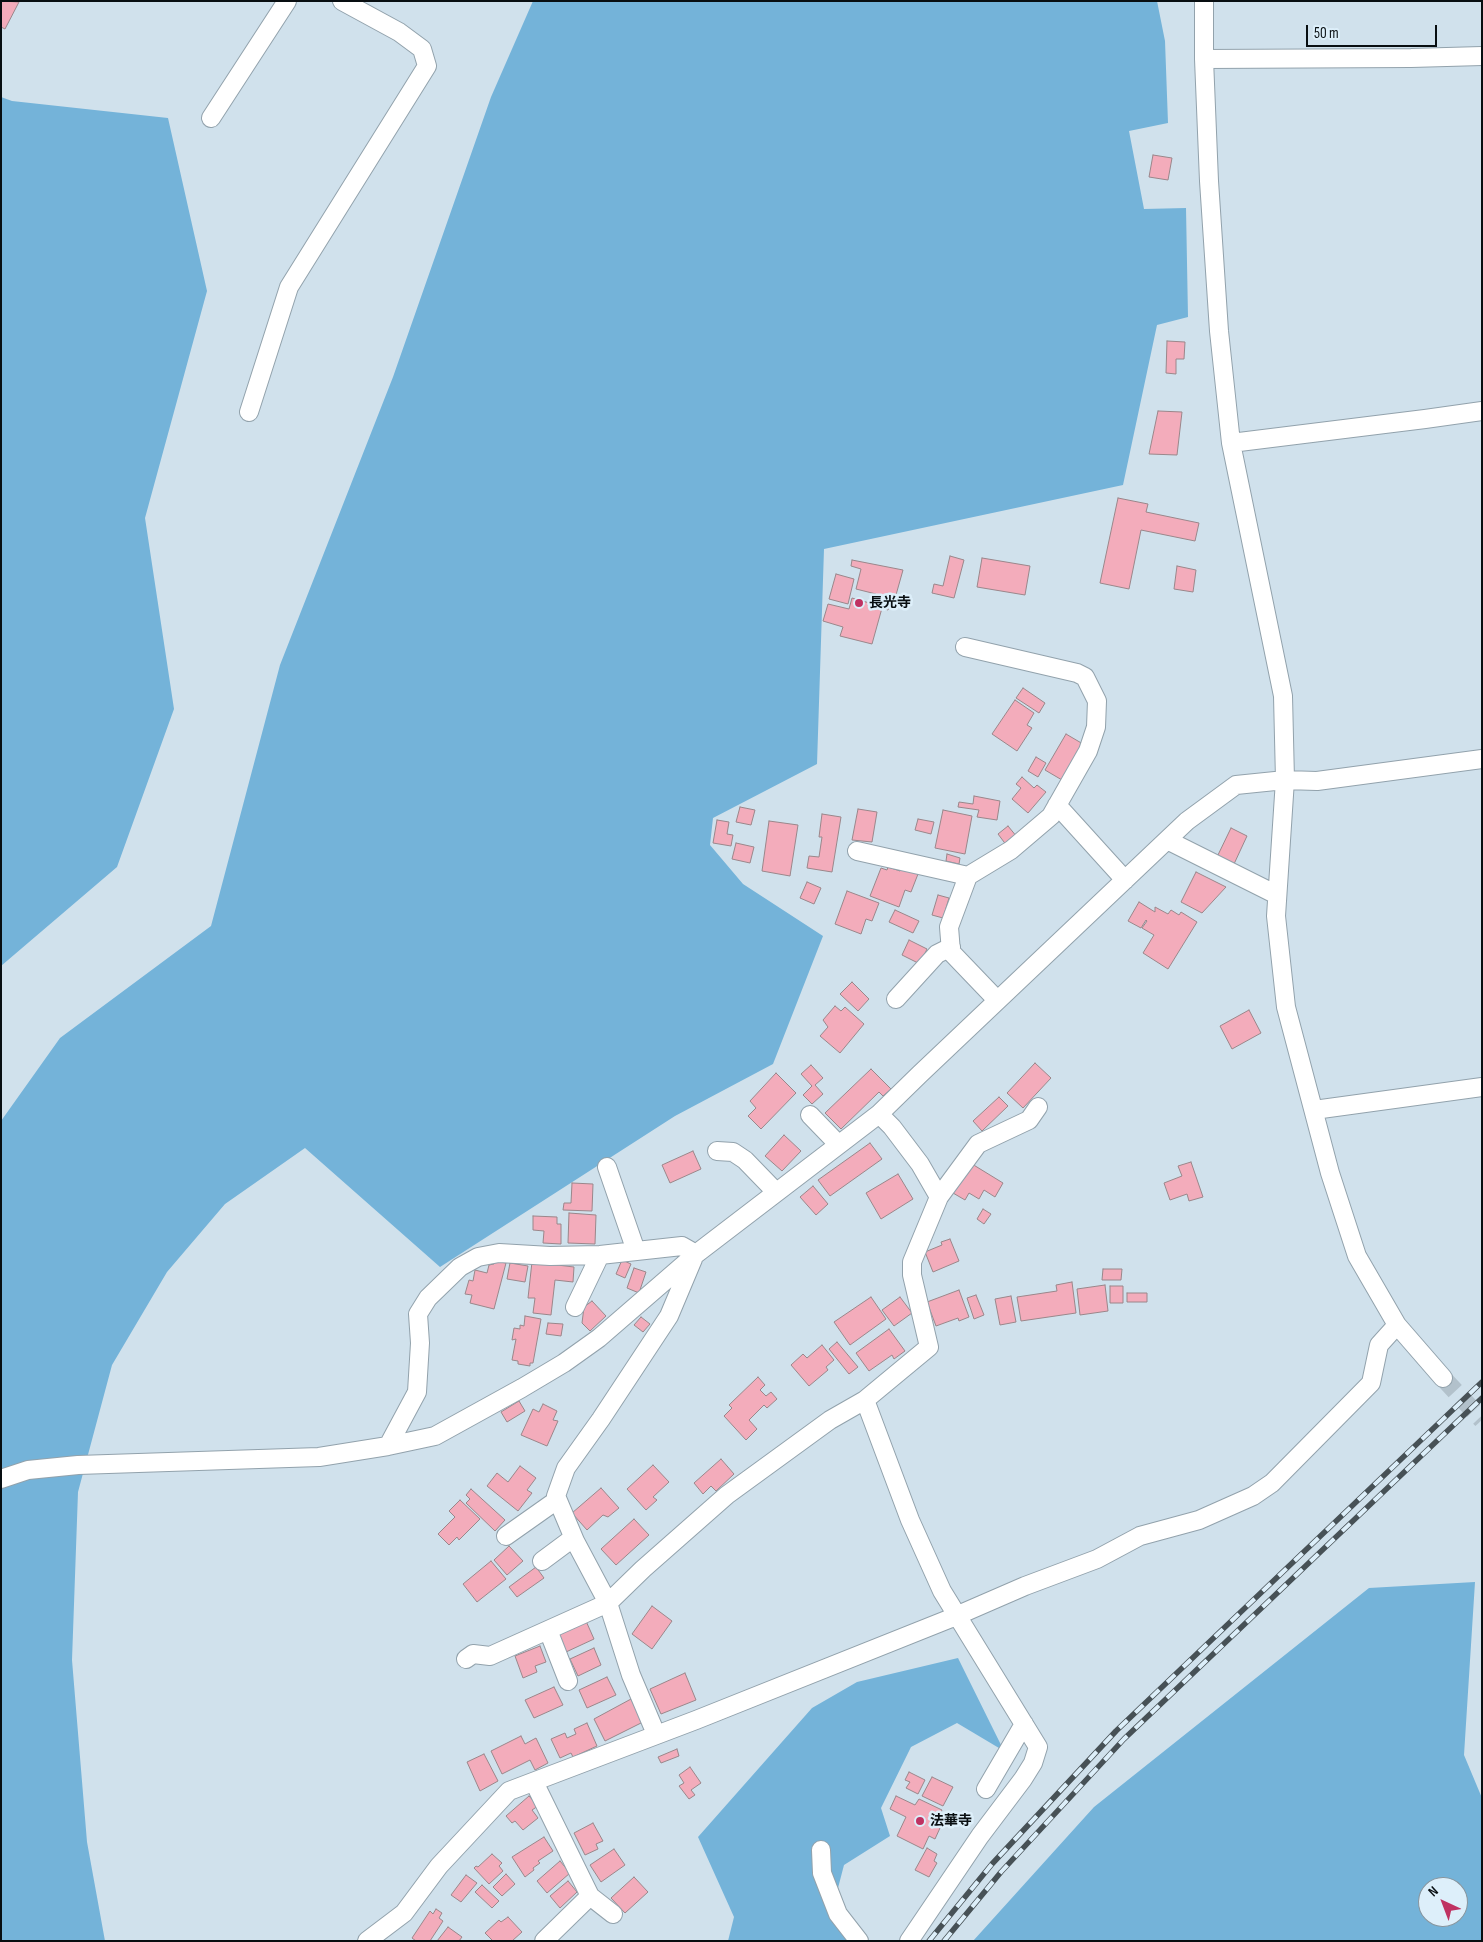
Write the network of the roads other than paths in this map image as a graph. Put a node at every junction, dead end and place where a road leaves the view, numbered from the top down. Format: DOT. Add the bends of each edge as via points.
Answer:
graph roads {
  1 [pos="287,1"];
  2 [pos="342,1"];
  3 [pos="1204,1"];
  4 [pos="1482,56"];
  5 [pos="1204,58"];
  6 [pos="211,118"];
  7 [pos="1482,411"];
  8 [pos="249,412"];
  9 [pos="1231,443"];
  10 [pos="965,648"];
  11 [pos="1482,759"];
  12 [pos="1285,780"];
  13 [pos="1057,805"];
  14 [pos="1167,840"];
  15 [pos="857,851"];
  16 [pos="968,876"];
  17 [pos="1125,880"];
  18 [pos="1278,895"];
  19 [pos="951,947"];
  20 [pos="896,999"];
  21 [pos="997,1000"];
  22 [pos="1482,1087"];
  23 [pos="1038,1107"];
  24 [pos="1314,1110"];
  25 [pos="879,1114"];
  26 [pos="810,1115"];
  27 [pos="838,1144"];
  28 [pos="718,1151"];
  29 [pos="607,1167"];
  30 [pos="776,1192"];
  31 [pos="939,1197"];
  32 [pos="636,1250"];
  33 [pos="696,1254"];
  34 [pos="600,1255"];
  35 [pos="575,1308"];
  36 [pos="1397,1325"];
  37 [pos="1443,1378"];
  38 [pos="865,1400"];
  39 [pos="388,1446"];
  40 [pos="1,1479"];
  41 [pos="557,1500"];
  42 [pos="506,1536"];
  43 [pos="574,1538"];
  44 [pos="542,1561"];
  45 [pos="608,1604"];
  46 [pos="955,1614"];
  47 [pos="548,1630"];
  48 [pos="466,1659"];
  49 [pos="568,1680"];
  50 [pos="1024,1724"];
  51 [pos="656,1734"];
  52 [pos="534,1782"];
  53 [pos="986,1789"];
  54 [pos="821,1850"];
  55 [pos="590,1896"];
  56 [pos="614,1914"];
  57 [pos="367,1941"];
  58 [pos="544,1941"];
  59 [pos="859,1941"];
  60 [pos="909,1941"];
  1 -- 6 [label="street"];
  2 -- 8 [label="street" via="399,32 422,49 427,66 289,287"];
  3 -- 5 [label="street"];
  4 -- 5 [label="street"];
  5 -- 9 [label="street" via="1218,328"];
  7 -- 9 [label="street"];
  9 -- 12 [label="street" via="1283,696"];
  10 -- 13 [label="street" via="1077,672 1085,677 1097,701 1096,727 1088,751"];
  11 -- 12 [label="street" via="1317,781"];
  12 -- 14 [label="street" via="1236,785"];
  12 -- 18 [label="street"];
  13 -- 16 [label="street" via="1051,816 1011,850"];
  13 -- 17 [label="street"];
  14 -- 17 [label="street"];
  14 -- 18 [label="street"];
  15 -- 16 [label="street"];
  16 -- 19 [label="street" via="949,927"];
  17 -- 21 [label="street"];
  18 -- 24 [label="street" via="1276,916 1286,1007"];
  19 -- 20 [label="street" via="937,954"];
  19 -- 21 [label="street" via="951,952"];
  21 -- 25 [label="street"];
  22 -- 24 [label="street"];
  23 -- 31 [label="street" via="1028,1120 978,1144"];
  24 -- 36 [label="street" via="1330,1173 1358,1256"];
  25 -- 27 [label="street"];
  25 -- 31 [label="street" via="920,1164"];
  26 -- 27 [label="street"];
  27 -- 30 [label="street"];
  28 -- 30 [label="street" via="733,1152 745,1160"];
  29 -- 32 [label="street"];
  30 -- 33 [label="street"];
  31 -- 38 [label="street" via="912,1262 912,1276 929,1347"];
  32 -- 33 [label="street" via="682,1246"];
  32 -- 34 [label="street"];
  33 -- 39 [label="street" via="599,1338 564,1363 435,1436"];
  33 -- 41 [label="street" via="669,1316 566,1468"];
  34 -- 35 [label="street"];
  34 -- 39 [label="street" via="499,1253 478,1257 449,1276 418,1314 417,1392"];
  36 -- 37 [label="street"];
  36 -- 46 [label="street" via="1379,1344 1371,1382 1272,1483 1253,1496 1199,1520 1140,1536 1097,1559"];
  38 -- 45 [label="street" via="830,1420 728,1495"];
  38 -- 46 [label="street" via="910,1520"];
  39 -- 40 [label="street" via="319,1456 78,1465 28,1470"];
  41 -- 42 [label="street"];
  41 -- 43 [label="street"];
  43 -- 44 [label="street"];
  43 -- 45 [label="street"];
  45 -- 47 [label="street"];
  45 -- 51 [label="street" via="631,1675"];
  46 -- 50 [label="street"];
  46 -- 51 [label="street" via="723,1710"];
  47 -- 48 [label="street" via="490,1656 473,1654"];
  47 -- 49 [label="street"];
  50 -- 53 [label="street"];
  50 -- 60 [label="street" via="1038,1747 1033,1763"];
  51 -- 52 [label="street"];
  52 -- 55 [label="street"];
  52 -- 57 [label="street" via="509,1791 439,1866 404,1913"];
  54 -- 59 [label="street" via="822,1873 838,1914"];
  55 -- 56 [label="street"];
  55 -- 58 [label="street"];
}
